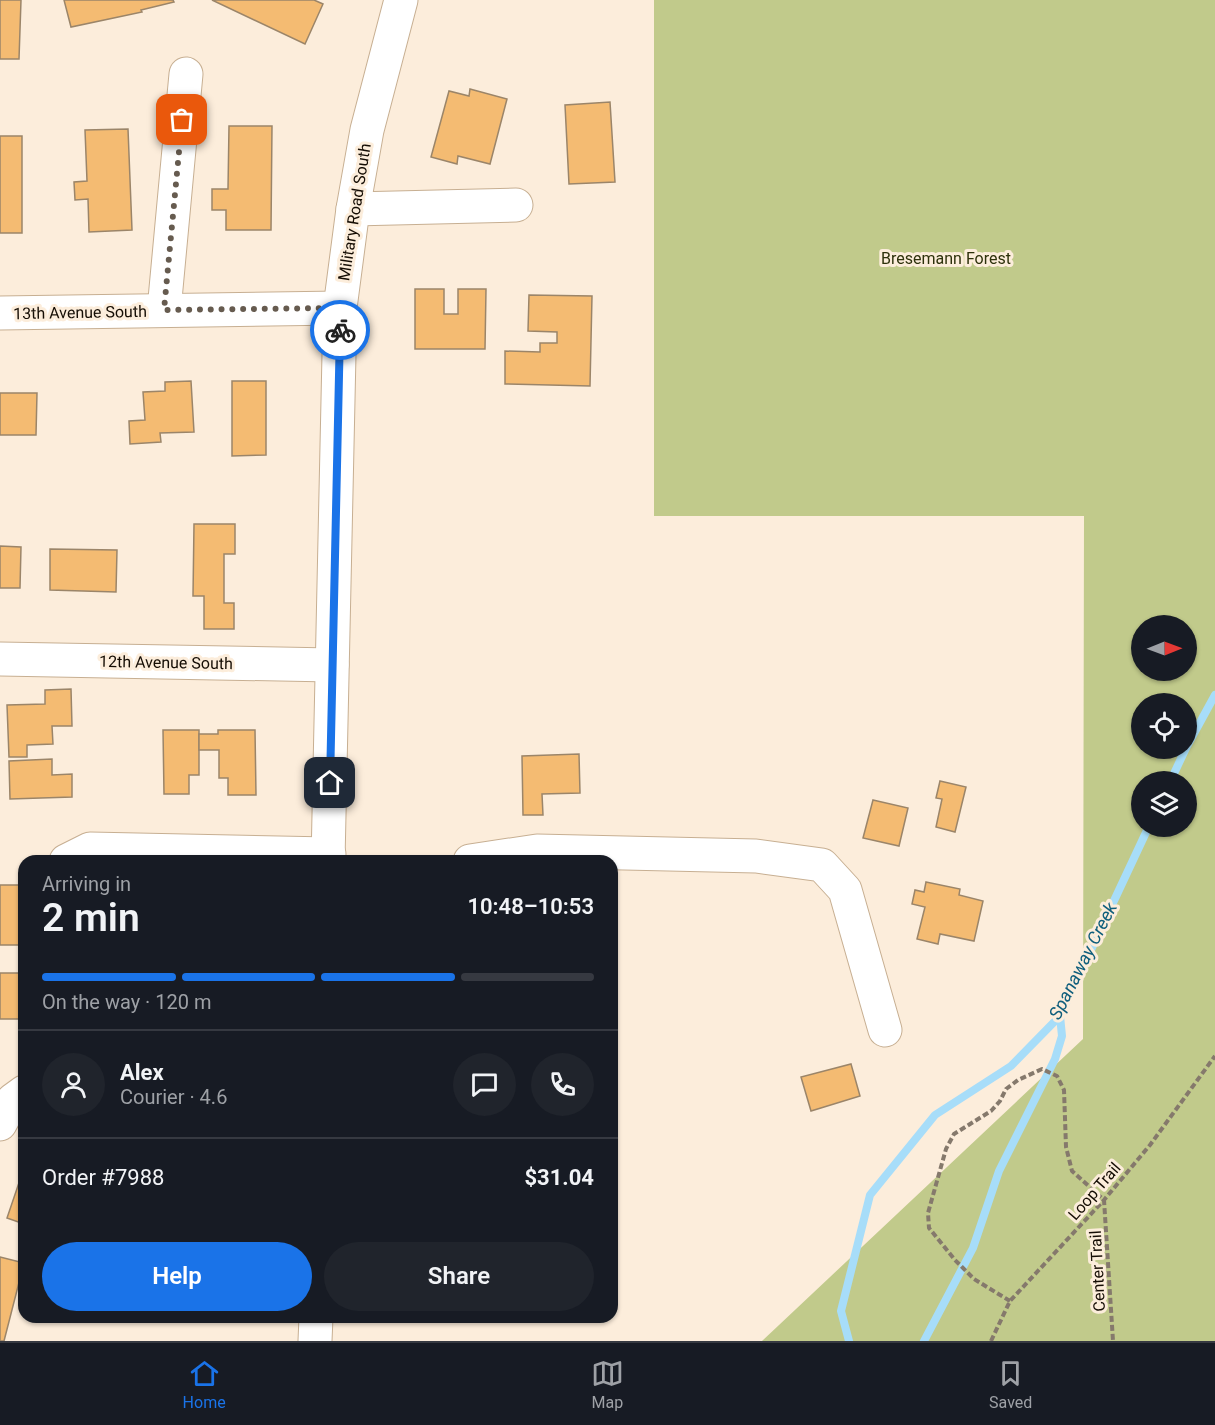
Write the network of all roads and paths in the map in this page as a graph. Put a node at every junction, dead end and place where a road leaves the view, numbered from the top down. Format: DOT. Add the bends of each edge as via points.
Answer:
graph roads {
  1 [pos="401,0"];
  2 [pos="186,74"];
  3 [pos="516,205"];
  4 [pos="353,209"];
  5 [pos="340,308"];
  6 [pos="164,310"];
  7 [pos="0,313"];
  8 [pos="0,659"];
  9 [pos="332,665"];
  10 [pos="78,855"];
  11 [pos="276,855"];
  12 [pos="328,855"];
  13 [pos="510,855"];
  14 [pos="885,1030"];
  15 [pos="1215,1056"];
  16 [pos="18,1096"];
  17 [pos="0,1124"];
  18 [pos="1104,1200"];
  19 [pos="1010,1301"];
  20 [pos="316,1323"];
  21 [pos="315,1341"];
  22 [pos="992,1341"];
  23 [pos="1113,1341"];
  1 -- 4 [label="street, Military Road South" via="367,130"];
  2 -- 6 [label="street"];
  3 -- 4 [label="street"];
  4 -- 5 [label="street, Military Road South"];
  5 -- 6 [label="street, 13th Avenue South"];
  5 -- 9 [label="street, Military Road South"];
  6 -- 7 [label="street, 13th Avenue South"];
  8 -- 9 [label="street, 12th Avenue South"];
  9 -- 12 [label="street, Military Road South"];
  10 -- 11 [label="street" via="90,849 122,849"];
  13 -- 14 [label="street" via="537,851 756,856 822,865 845,890"];
  15 -- 18 [label="path, Loop Trail"];
  16 -- 17 [label="street"];
  18 -- 19 [label="path, Loop Trail"];
  18 -- 19 [label="path" via="1072,1171 1066,1147 1064,1090 1057,1076 1042,1069 1018,1080 1006,1089 991,1111 954,1134 927,1213 929,1227 974,1279"];
  18 -- 23 [label="path, Center Trail"];
  19 -- 22 [label="path, Loop Trail"];
  20 -- 21 [label="street"];
}
